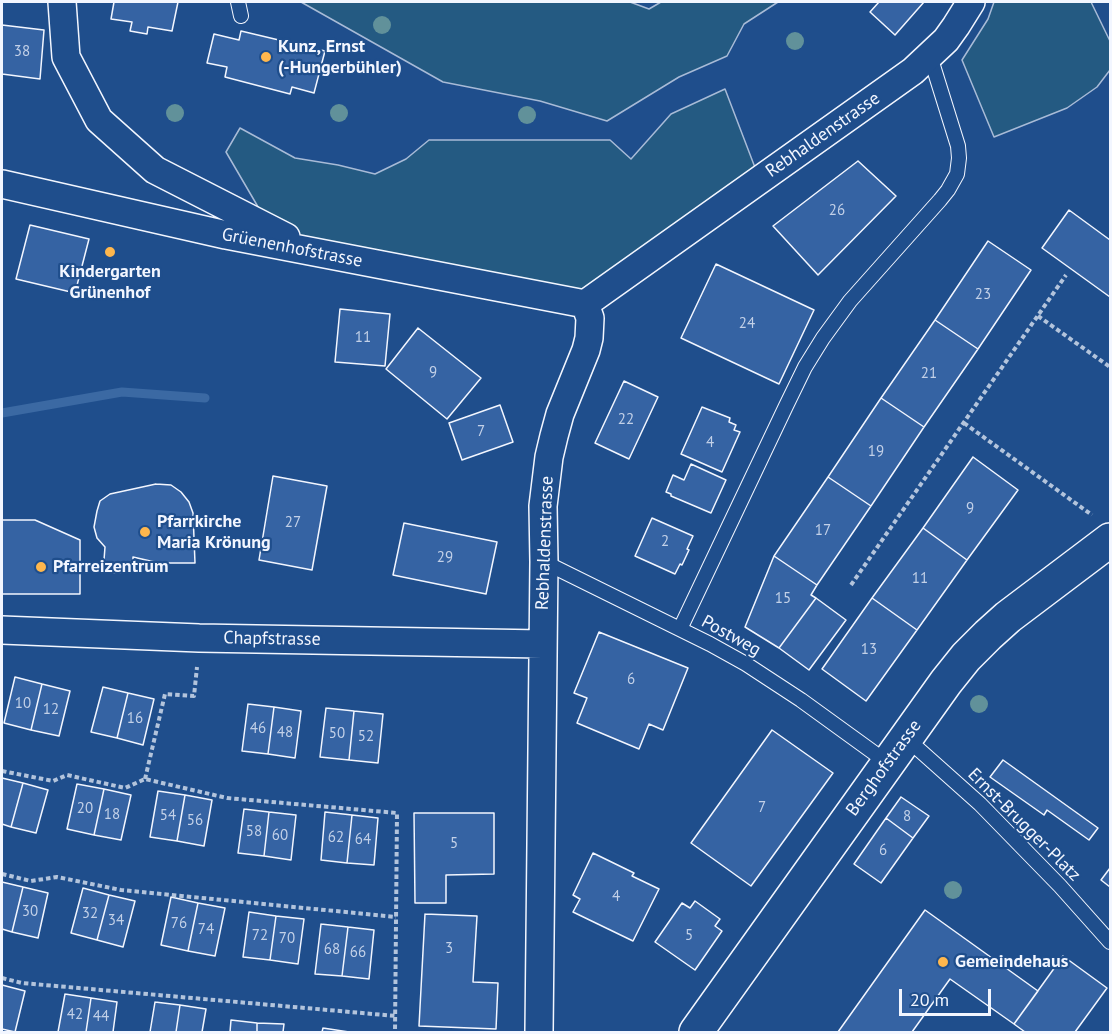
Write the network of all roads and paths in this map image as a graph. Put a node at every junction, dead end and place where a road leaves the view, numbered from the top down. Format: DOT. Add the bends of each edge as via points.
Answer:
graph roads {
  1 [pos="62,2"];
  2 [pos="238,2"];
  3 [pos="971,2"];
  4 [pos="241,16"];
  5 [pos="930,56"];
  6 [pos="2,184"];
  7 [pos="316,253"];
  8 [pos="1066,275"];
  9 [pos="585,304"];
  10 [pos="1038,316"];
  11 [pos="1110,367"];
  12 [pos="964,423"];
  13 [pos="1106,531"];
  14 [pos="544,562"];
  15 [pos="851,585"];
  16 [pos="680,629"];
  17 [pos="2,630"];
  18 [pos="199,638"];
  19 [pos="542,644"];
  20 [pos="897,750"];
  21 [pos="2,771"];
  22 [pos="145,779"];
  23 [pos="2,874"];
  24 [pos="396,916"];
  25 [pos="1110,942"];
  26 [pos="2,978"];
  27 [pos="396,1016"];
  28 [pos="396,1032"];
  29 [pos="539,1032"];
  30 [pos="696,1032"];
  1 -- 7 [label="street" via="66,57 99,120 155,170"];
  2 -- 4 [label="lane"];
  3 -- 5 [label="street, Rebhaldenstrasse" via="946,40"];
  5 -- 9 [label="street, Rebhaldenstrasse"];
  5 -- 16 [label="lane" via="958,146 957,174 948,190 823,338 786,406"];
  6 -- 7 [label="street, Grüenenhofstrasse"];
  7 -- 9 [label="street, Grüenenhofstrasse"];
  8 -- 10 [label="path"];
  9 -- 14 [label="street, Rebhaldenstrasse" via="590,338 560,414 549,457 543,506"];
  10 -- 11 [label="path"];
  10 -- 12 [label="path"];
  12 -- 13 [label="path"];
  12 -- 15 [label="path"];
  13 -- 20 [label="street, Berghofstrasse" via="966,657"];
  14 -- 16 [label="lane, Postweg"];
  14 -- 19 [label="street, Rebhaldenstrasse"];
  16 -- 20 [label="lane, Postweg"];
  17 -- 18 [label="street, Chapfstrasse"];
  18 -- 19 [label="street, Chapfstrasse"];
  18 -- 22 [label="path" via="194,696 165,694"];
  19 -- 29 [label="street, Rebhaldenstrasse"];
  20 -- 25 [label="lane, Ernst-Brugger-Platz" via="980,804"];
  20 -- 30 [label="street, Berghofstrasse"];
  21 -- 22 [label="path" via="53,781 67,775 125,788"];
  22 -- 24 [label="path" via="227,798 397,813"];
  23 -- 24 [label="path" via="31,881 57,877 121,890"];
  24 -- 27 [label="path"];
  26 -- 27 [label="path" via="22,983"];
  27 -- 28 [label="path"];
}
